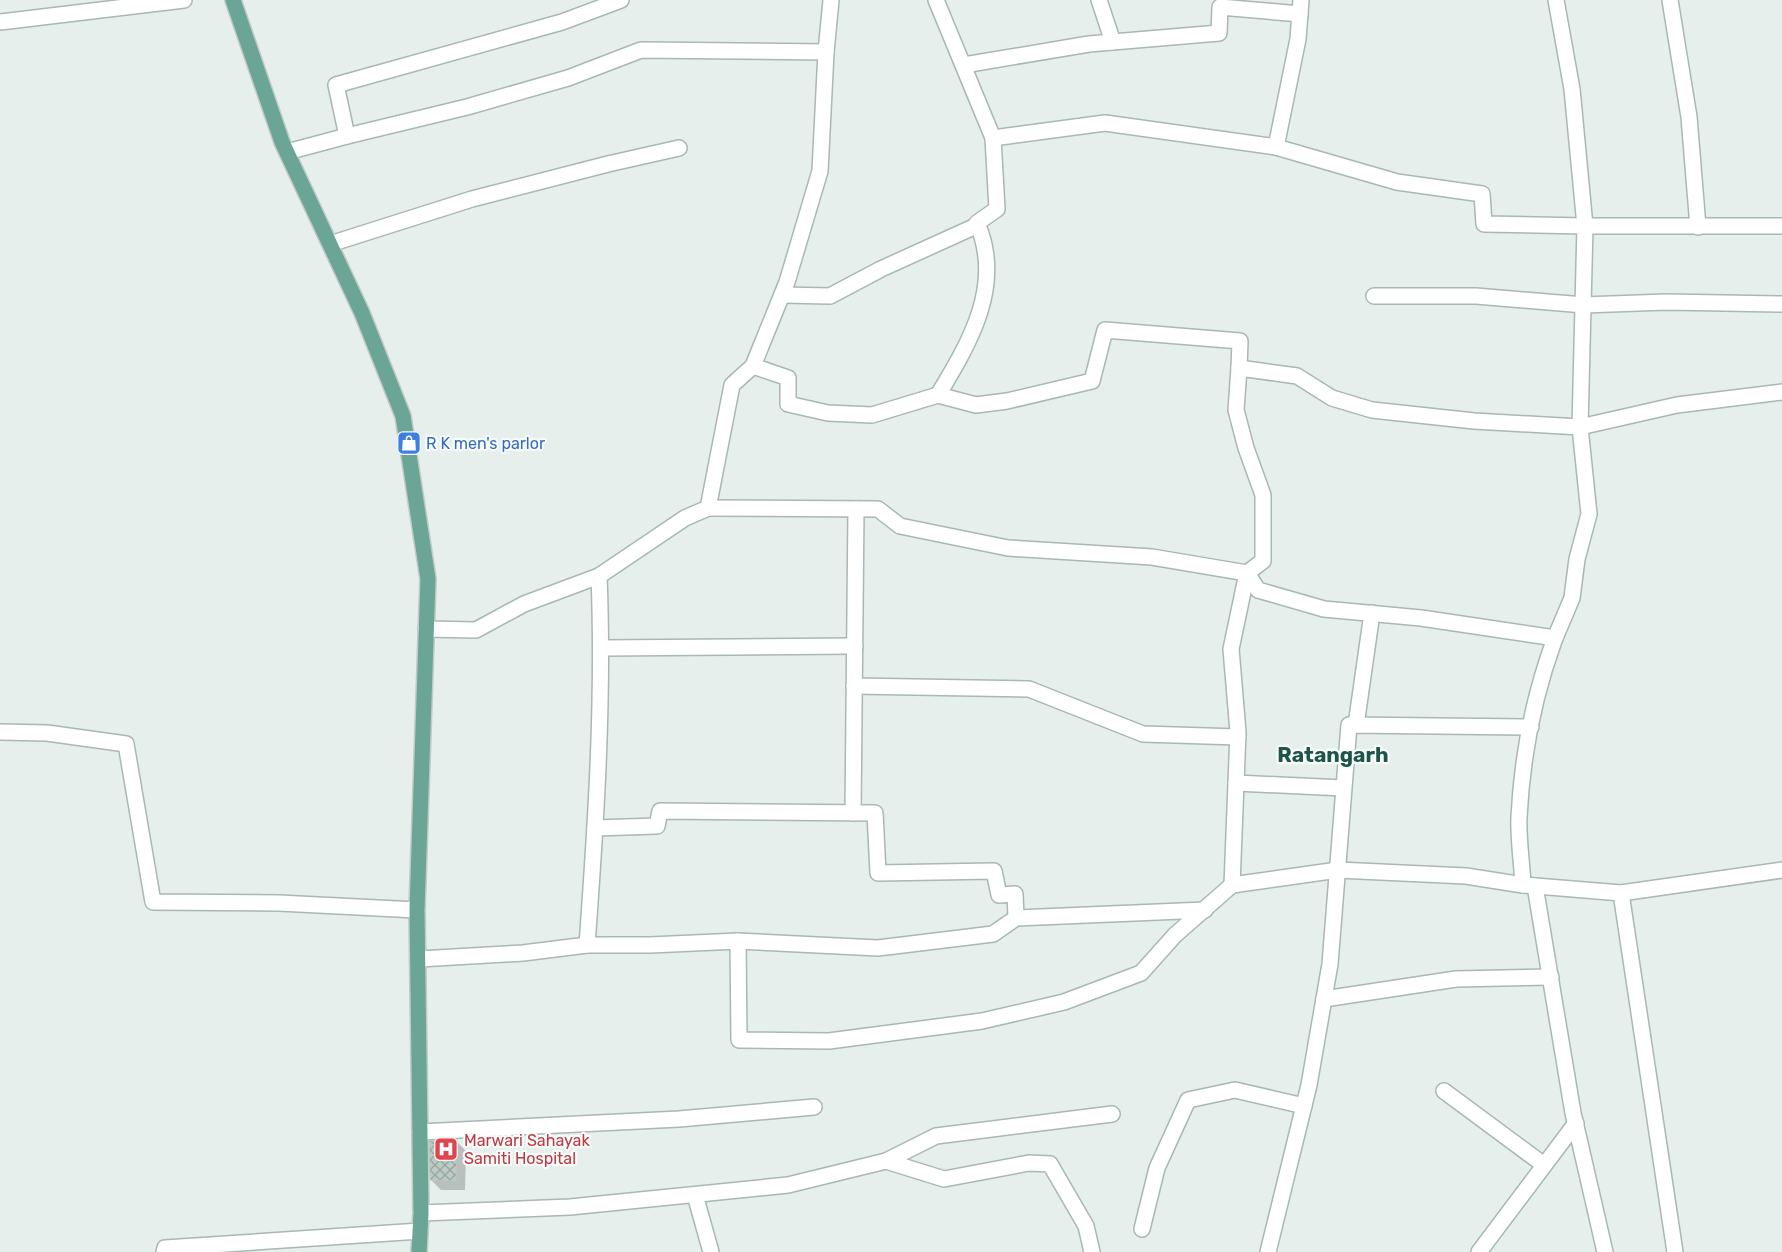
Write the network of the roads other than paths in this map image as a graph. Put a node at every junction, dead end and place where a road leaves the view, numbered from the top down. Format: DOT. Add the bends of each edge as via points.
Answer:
graph roads {
  1 [pos="184,0"];
  2 [pos="233,0"];
  3 [pos="621,0"];
  4 [pos="831,0"];
  5 [pos="936,0"];
  6 [pos="1099,0"];
  7 [pos="1556,0"];
  8 [pos="1670,0"];
  9 [pos="1301,7"];
  10 [pos="0,22"];
  11 [pos="1113,42"];
  12 [pos="826,52"];
  13 [pos="964,65"];
  14 [pos="347,136"];
  15 [pos="994,138"];
  16 [pos="1276,147"];
  17 [pos="680,148"];
  18 [pos="287,152"];
  19 [pos="978,225"];
  20 [pos="1586,226"];
  21 [pos="1782,226"];
  22 [pos="1698,228"];
  23 [pos="330,244"];
  24 [pos="782,296"];
  25 [pos="1374,296"];
  26 [pos="1782,304"];
  27 [pos="1584,305"];
  28 [pos="752,366"];
  29 [pos="1239,368"];
  30 [pos="1782,392"];
  31 [pos="938,395"];
  32 [pos="1580,427"];
  33 [pos="708,508"];
  34 [pos="856,509"];
  35 [pos="1247,573"];
  36 [pos="599,576"];
  37 [pos="1372,613"];
  38 [pos="426,629"];
  39 [pos="1555,638"];
  40 [pos="855,646"];
  41 [pos="602,648"];
  42 [pos="854,686"];
  43 [pos="1356,725"];
  44 [pos="1532,727"];
  45 [pos="0,732"];
  46 [pos="1238,737"];
  47 [pos="1236,783"];
  48 [pos="1343,788"];
  49 [pos="853,813"];
  50 [pos="595,828"];
  51 [pos="1338,870"];
  52 [pos="1782,870"];
  53 [pos="1232,885"];
  54 [pos="1529,886"];
  55 [pos="1621,893"];
  56 [pos="417,910"];
  57 [pos="1205,910"];
  58 [pos="1016,918"];
  59 [pos="738,941"];
  60 [pos="587,944"];
  61 [pos="419,959"];
  62 [pos="1551,977"];
  63 [pos="1324,999"];
  64 [pos="1444,1092"];
  65 [pos="1304,1106"];
  66 [pos="814,1107"];
  67 [pos="1112,1114"];
  68 [pos="1576,1123"];
  69 [pos="420,1132"];
  70 [pos="886,1161"];
  71 [pos="1544,1165"];
  72 [pos="696,1195"];
  73 [pos="421,1213"];
  74 [pos="1142,1229"];
  75 [pos="420,1232"];
  76 [pos="164,1252"];
  77 [pos="419,1252"];
  78 [pos="711,1252"];
  79 [pos="1092,1252"];
  80 [pos="1268,1252"];
  81 [pos="1479,1252"];
  82 [pos="1605,1252"];
  83 [pos="1675,1252"];
  1 -- 10 [label="street"];
  2 -- 18 [label="main road"];
  3 -- 14 [label="street" via="562,22 336,84"];
  4 -- 12 [label="street"];
  5 -- 13 [label="street"];
  6 -- 11 [label="street"];
  7 -- 20 [label="street" via="1572,90"];
  8 -- 22 [label="street" via="1689,117"];
  9 -- 11 [label="street" via="1220,7 1219,32"];
  9 -- 16 [label="street" via="1298,39"];
  11 -- 13 [label="street"];
  12 -- 14 [label="street" via="642,50 568,78 467,108"];
  12 -- 24 [label="street" via="820,171"];
  13 -- 15 [label="street"];
  14 -- 18 [label="street"];
  15 -- 16 [label="street" via="1105,123"];
  15 -- 19 [label="street" via="997,208"];
  16 -- 20 [label="street" via="1396,182 1482,194 1484,224"];
  17 -- 23 [label="street" via="472,199"];
  18 -- 23 [label="main road"];
  19 -- 24 [label="street" via="882,268 830,296"];
  19 -- 31 [label="street" via="985,240 988,273 976,328"];
  20 -- 22 [label="street"];
  20 -- 27 [label="street"];
  21 -- 22 [label="street"];
  23 -- 38 [label="main road" via="362,313 402,416 428,579"];
  24 -- 28 [label="street"];
  25 -- 27 [label="street" via="1476,296"];
  26 -- 27 [label="street" via="1666,302"];
  27 -- 32 [label="street"];
  28 -- 31 [label="street" via="788,378 788,404 828,412 872,415"];
  28 -- 33 [label="street" via="732,385"];
  29 -- 31 [label="street" via="1240,341 1105,330 1092,382 1008,401 976,404"];
  29 -- 32 [label="street" via="1297,376 1332,398 1372,410 1474,421"];
  29 -- 35 [label="street" via="1236,410 1263,495 1263,561"];
  30 -- 32 [label="street" via="1678,405"];
  32 -- 39 [label="street" via="1588,514 1572,598"];
  33 -- 34 [label="street"];
  33 -- 36 [label="street" via="685,518"];
  34 -- 35 [label="street" via="878,509 900,526 1008,548 1152,557"];
  34 -- 40 [label="street"];
  35 -- 37 [label="street" via="1258,590 1324,608"];
  35 -- 46 [label="street" via="1232,649"];
  36 -- 38 [label="street" via="524,604 476,630"];
  36 -- 41 [label="street"];
  37 -- 39 [label="street"];
  37 -- 43 [label="street"];
  38 -- 56 [label="main road"];
  39 -- 44 [label="street" via="1543,672"];
  40 -- 41 [label="street"];
  40 -- 42 [label="street"];
  41 -- 50 [label="street"];
  42 -- 46 [label="street" via="1029,689 1144,734"];
  42 -- 49 [label="street"];
  43 -- 44 [label="street"];
  43 -- 48 [label="street" via="1349,725"];
  44 -- 54 [label="street" via="1519,818"];
  45 -- 56 [label="street" via="47,733 126,744 153,902 279,902"];
  46 -- 47 [label="street"];
  47 -- 48 [label="street"];
  47 -- 53 [label="street"];
  48 -- 51 [label="street"];
  49 -- 50 [label="street" via="660,811 657,826"];
  49 -- 58 [label="street" via="875,813 878,873 994,871 998,895 1015,894"];
  50 -- 60 [label="street"];
  51 -- 53 [label="street"];
  51 -- 54 [label="street" via="1466,876"];
  51 -- 63 [label="street"];
  52 -- 55 [label="street"];
  53 -- 57 [label="street"];
  54 -- 55 [label="street"];
  54 -- 62 [label="street"];
  55 -- 83 [label="street"];
  56 -- 61 [label="main road"];
  57 -- 58 [label="street"];
  57 -- 59 [label="street" via="1175,936 1141,973 1064,1002 982,1021 828,1041 739,1040"];
  58 -- 59 [label="street" via="993,934 878,948"];
  59 -- 60 [label="street"];
  60 -- 61 [label="street" via="523,953"];
  61 -- 69 [label="main road"];
  62 -- 63 [label="street" via="1456,979"];
  62 -- 68 [label="street"];
  63 -- 65 [label="street"];
  64 -- 71 [label="street"];
  65 -- 74 [label="street" via="1234,1090 1188,1100 1157,1168"];
  65 -- 80 [label="street"];
  66 -- 69 [label="street" via="679,1119"];
  67 -- 70 [label="street" via="936,1136"];
  68 -- 71 [label="street"];
  68 -- 82 [label="street"];
  69 -- 73 [label="main road"];
  70 -- 72 [label="street" via="788,1186"];
  70 -- 79 [label="street" via="944,1179 1029,1163 1050,1164 1086,1226"];
  71 -- 81 [label="street"];
  72 -- 73 [label="street" via="570,1207"];
  72 -- 78 [label="street"];
  73 -- 75 [label="main road"];
  75 -- 76 [label="street" via="165,1248"];
  75 -- 77 [label="main road"];
}
